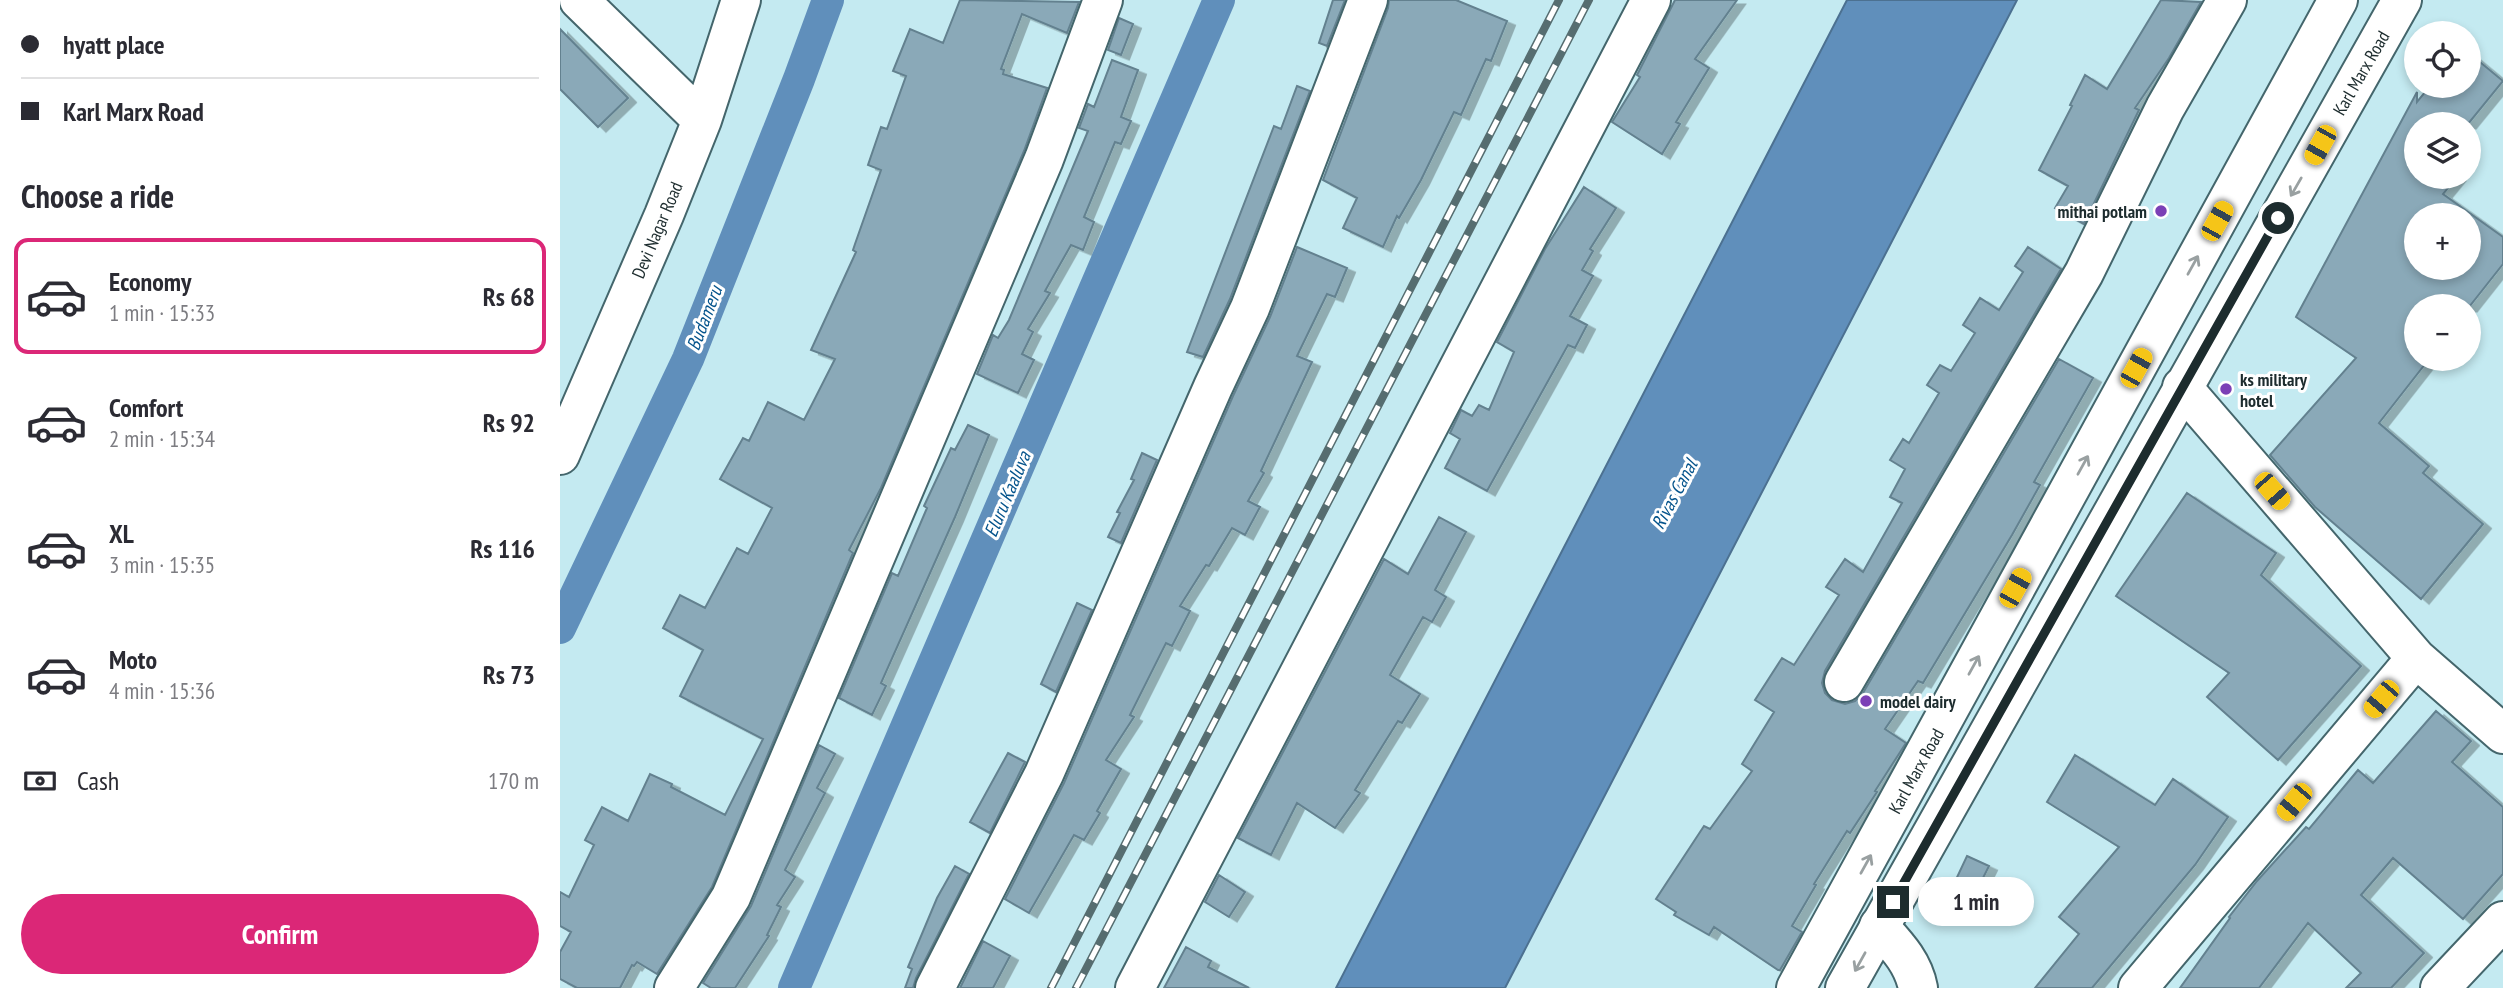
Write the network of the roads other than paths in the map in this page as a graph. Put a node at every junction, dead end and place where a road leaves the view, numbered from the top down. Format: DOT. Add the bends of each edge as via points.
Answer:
graph roads {
  1 [pos="579,0"];
  2 [pos="741,0"];
  3 [pos="1103,0"];
  4 [pos="1368,0"];
  5 [pos="1651,0"];
  6 [pos="2227,0"];
  7 [pos="2338,0"];
  8 [pos="2402,0"];
  9 [pos="702,120"];
  10 [pos="2182,387"];
  11 [pos="570,399"];
  12 [pos="560,455"];
  13 [pos="2042,540"];
  14 [pos="2085,562"];
  15 [pos="2416,658"];
  16 [pos="1844,682"];
  17 [pos="2503,734"];
  18 [pos="2503,920"];
  19 [pos="1879,926"];
  20 [pos="674,988"];
  21 [pos="935,988"];
  22 [pos="1135,988"];
  23 [pos="1796,988"];
  24 [pos="1845,988"];
  25 [pos="1918,988"];
  26 [pos="2138,988"];
  27 [pos="2440,988"];
  1 -- 9 [label="street"];
  2 -- 9 [label="street, Devi Nagar Road"];
  3 -- 20 [label="street" via="1039,172 731,897"];
  4 -- 21 [label="street" via="1250,308 1044,774"];
  5 -- 22 [label="street"];
  6 -- 16 [label="street" via="2165,108 2084,273"];
  13 -- 7 [label="street, Karl Marx Road, one-way"];
  8 -- 10 [label="street, Karl Marx Road, one-way"];
  9 -- 11 [label="street, Devi Nagar Road"];
  10 -- 14 [label="street, Karl Marx Road"];
  10 -- 15 [label="street"];
  11 -- 12 [label="street, Devi Nagar Road"];
  13 -- 14 [label="street"];
  23 -- 13 [label="street, Karl Marx Road, one-way"];
  14 -- 19 [label="street, Karl Marx Road"];
  15 -- 17 [label="street"];
  15 -- 26 [label="street"];
  18 -- 27 [label="street"];
  19 -- 24 [label="street, Karl Marx Road, one-way"];
  19 -- 25 [label="street" via="1902,951"];
}
